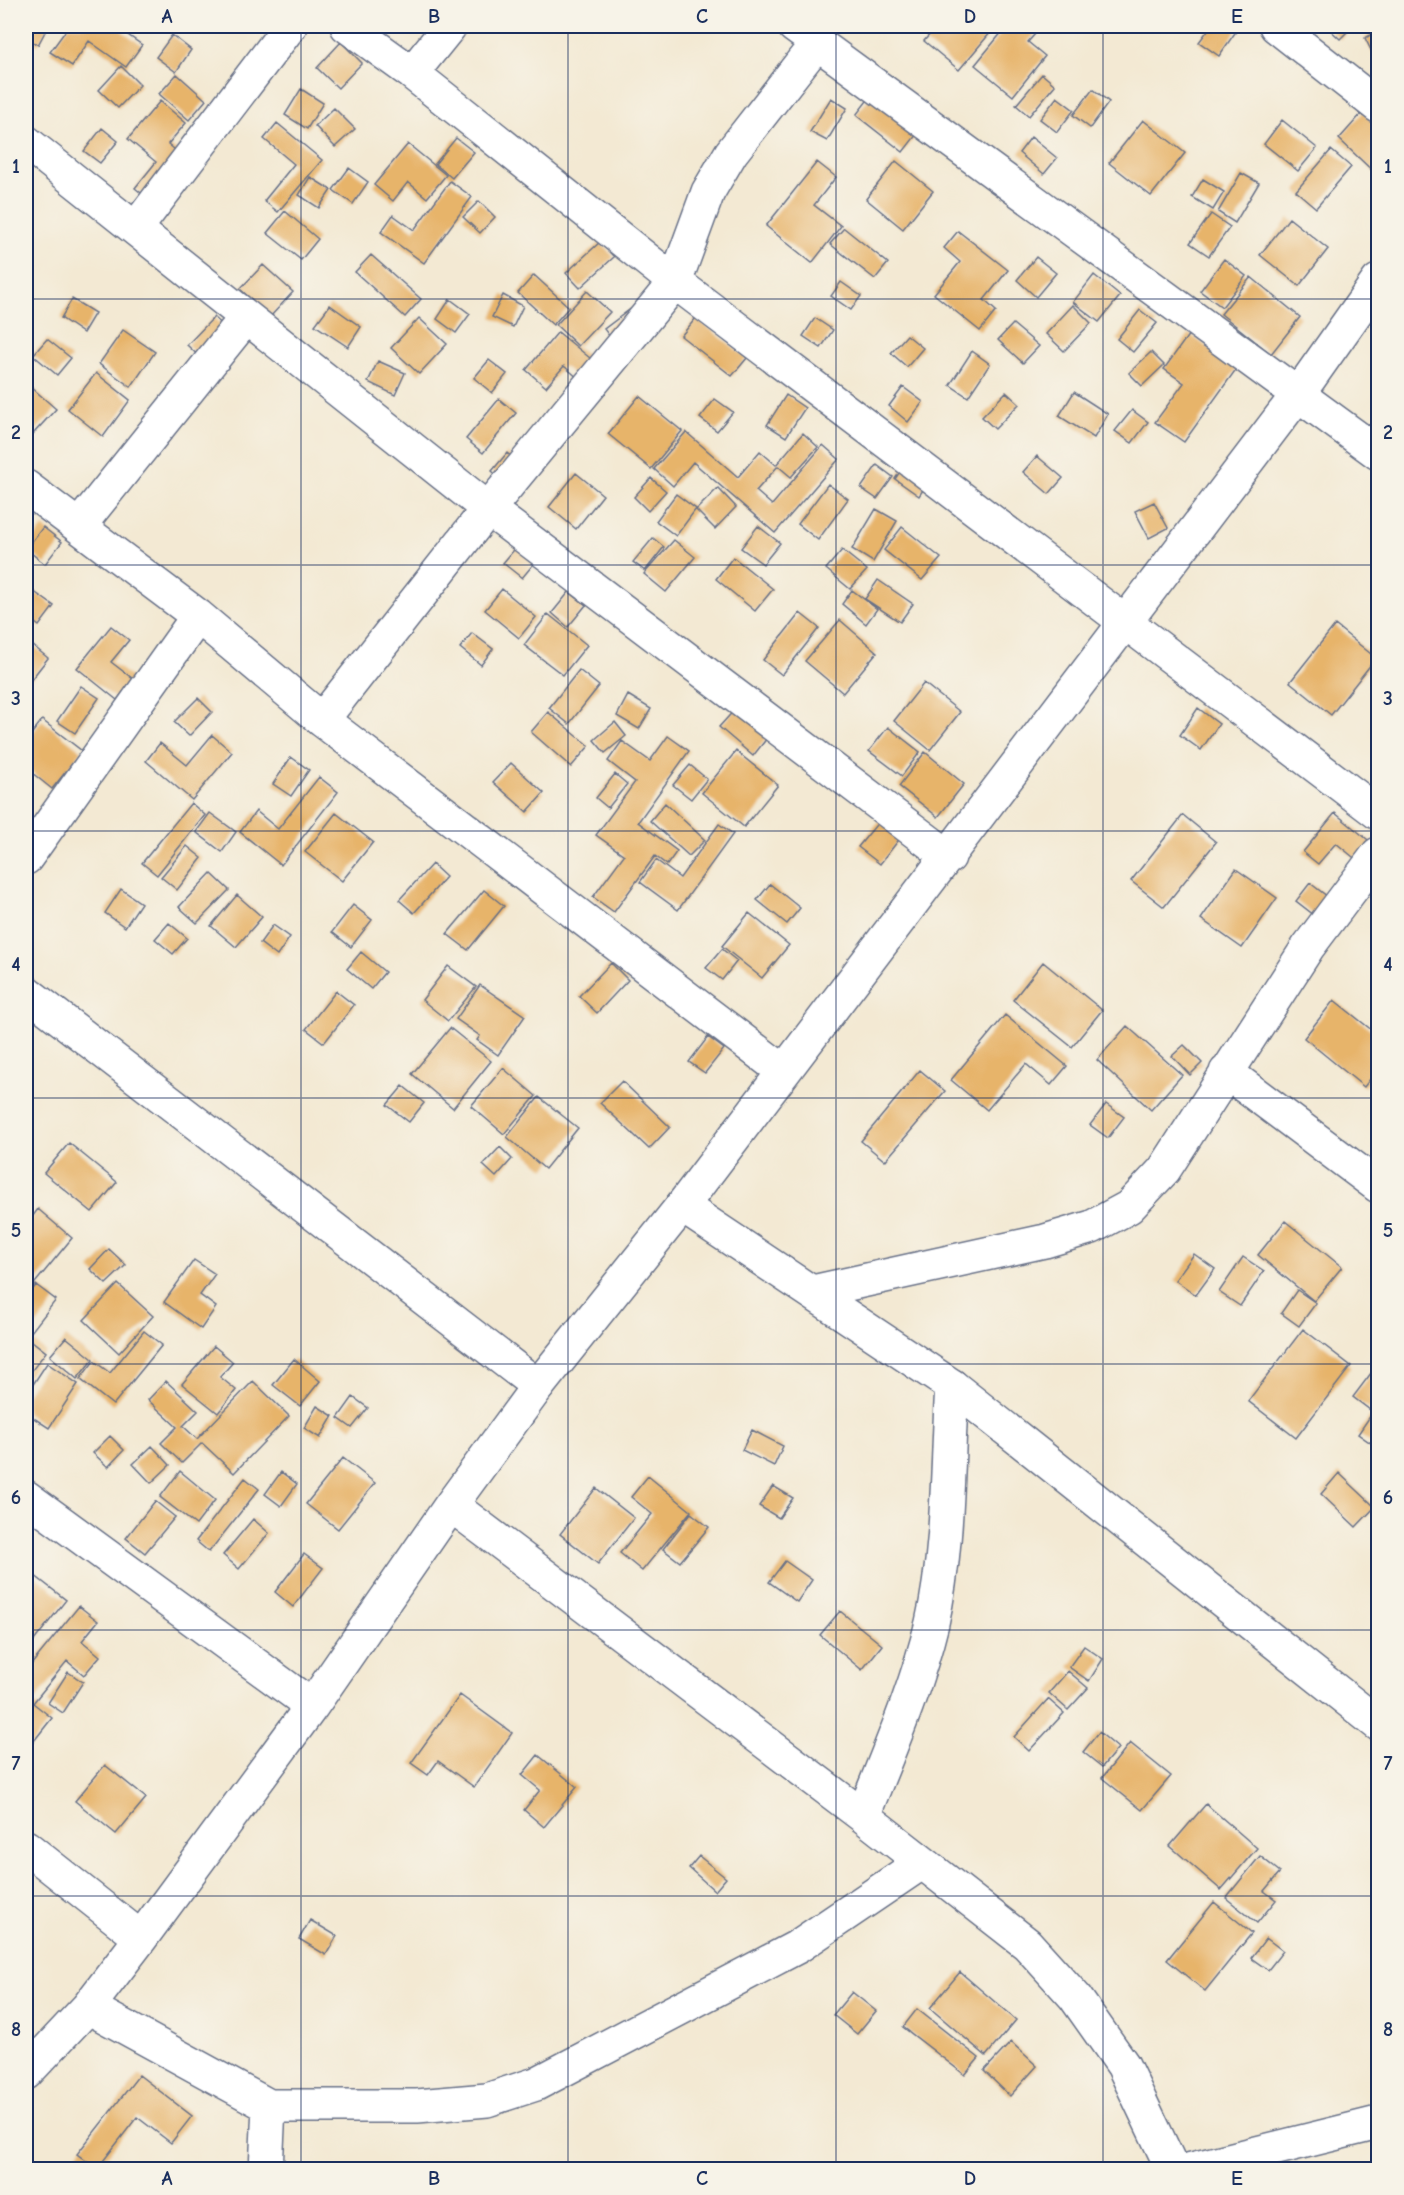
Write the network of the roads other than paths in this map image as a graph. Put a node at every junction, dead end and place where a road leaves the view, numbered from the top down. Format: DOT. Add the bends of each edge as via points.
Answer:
graph roads {
  1 [pos="290,26"];
  2 [pos="347,26"];
  3 [pos="450,26"];
  4 [pos="1276,26"];
  5 [pos="806,34"];
  6 [pos="412,73"];
  7 [pos="1378,106"];
  8 [pos="26,142"];
  9 [pos="136,228"];
  10 [pos="1378,281"];
  11 [pos="675,282"];
  12 [pos="245,319"];
  13 [pos="1299,393"];
  14 [pos="1378,453"];
  15 [pos="26,487"];
  16 [pos="488,509"];
  17 [pos="79,526"];
  18 [pos="198,616"];
  19 [pos="1125,621"];
  20 [pos="322,720"];
  21 [pos="1378,813"];
  22 [pos="1378,854"];
  23 [pos="949,857"];
  24 [pos="26,858"];
  25 [pos="26,992"];
  26 [pos="783,1071"];
  27 [pos="1226,1072"];
  28 [pos="1378,1186"];
  29 [pos="682,1206"];
  30 [pos="812,1292"];
  31 [pos="538,1386"];
  32 [pos="952,1386"];
  33 [pos="26,1497"];
  34 [pos="452,1505"];
  35 [pos="312,1706"];
  36 [pos="1378,1724"];
  37 [pos="863,1816"];
  38 [pos="26,1847"];
  39 [pos="921,1863"];
  40 [pos="141,1938"];
  41 [pos="88,2007"];
  42 [pos="26,2073"];
  43 [pos="269,2106"];
  44 [pos="1378,2123"];
  45 [pos="266,2169"];
  46 [pos="1173,2169"];
  47 [pos="1188,2169"];
  1 -- 9 [label="street"];
  2 -- 6 [label="street"];
  3 -- 6 [label="street"];
  4 -- 7 [label="street"];
  5 -- 11 [label="street" via="708,192"];
  5 -- 13 [label="street"];
  6 -- 11 [label="street"];
  8 -- 9 [label="street"];
  9 -- 12 [label="street"];
  10 -- 13 [label="street"];
  11 -- 16 [label="street"];
  11 -- 19 [label="street"];
  12 -- 16 [label="street"];
  12 -- 17 [label="street"];
  13 -- 14 [label="street"];
  13 -- 19 [label="street"];
  15 -- 17 [label="street"];
  16 -- 20 [label="street"];
  16 -- 23 [label="street"];
  17 -- 18 [label="street"];
  18 -- 20 [label="street"];
  18 -- 24 [label="street"];
  19 -- 21 [label="street"];
  19 -- 23 [label="street"];
  20 -- 26 [label="street"];
  22 -- 27 [label="street" via="1308,948"];
  23 -- 26 [label="street"];
  25 -- 31 [label="street"];
  26 -- 29 [label="street"];
  27 -- 28 [label="street"];
  27 -- 30 [label="street" via="1164,1170 1130,1207 1092,1227 1045,1241"];
  29 -- 30 [label="street"];
  29 -- 31 [label="street"];
  30 -- 32 [label="street"];
  31 -- 34 [label="street"];
  32 -- 36 [label="street"];
  32 -- 37 [label="street" via="941,1563 932,1622 910,1696"];
  33 -- 35 [label="street"];
  34 -- 35 [label="street"];
  34 -- 37 [label="street"];
  35 -- 40 [label="street"];
  37 -- 39 [label="street"];
  38 -- 40 [label="street"];
  39 -- 43 [label="street" via="797,1947 536,2084 487,2100 417,2106"];
  39 -- 46 [label="street" via="1027,1944 1075,1996 1124,2065"];
  40 -- 41 [label="street"];
  41 -- 42 [label="street"];
  41 -- 43 [label="street"];
  43 -- 45 [label="street"];
  44 -- 47 [label="street"];
}
